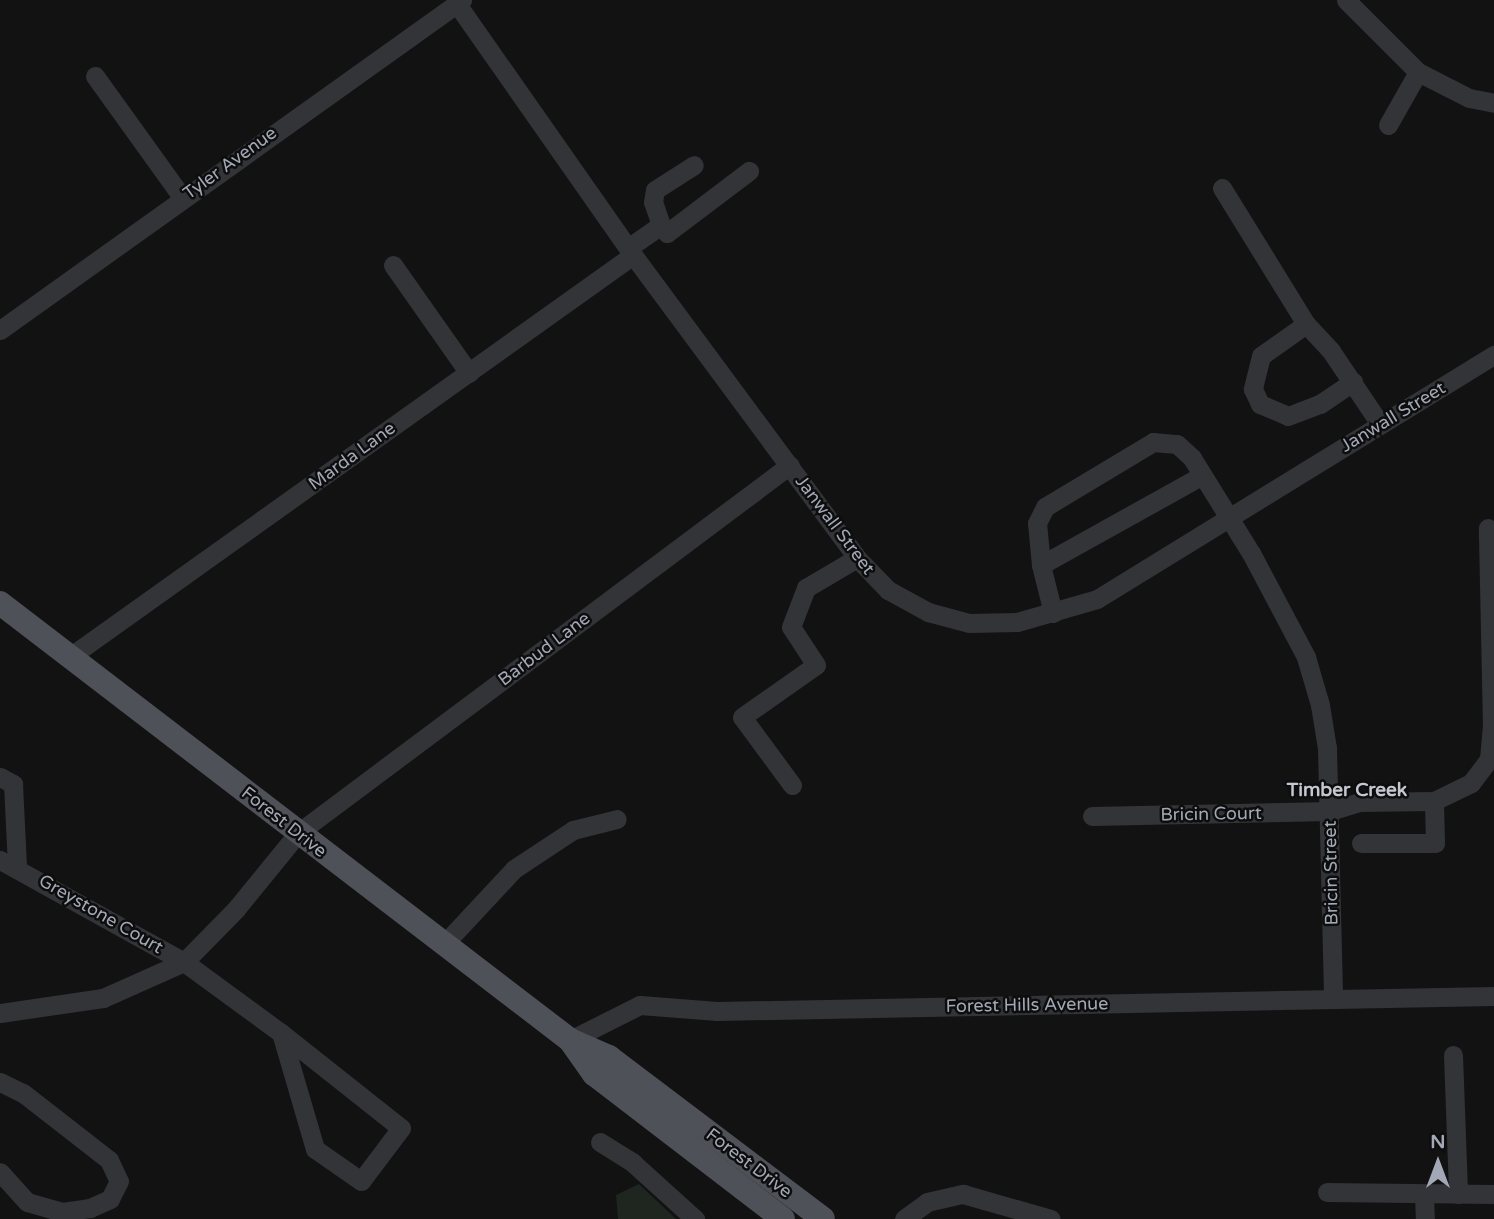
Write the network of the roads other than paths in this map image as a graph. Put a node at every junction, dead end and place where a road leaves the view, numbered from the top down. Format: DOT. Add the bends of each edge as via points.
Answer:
graph roads {
  1 [pos="1346,0"];
  2 [pos="459,2"];
  3 [pos="1418,72"];
  4 [pos="95,76"];
  5 [pos="1494,103"];
  6 [pos="1388,125"];
  7 [pos="694,165"];
  8 [pos="749,170"];
  9 [pos="1222,188"];
  10 [pos="182,197"];
  11 [pos="661,225"];
  12 [pos="631,251"];
  13 [pos="393,265"];
  14 [pos="1306,324"];
  15 [pos="0,330"];
  16 [pos="1494,355"];
  17 [pos="469,373"];
  18 [pos="1353,382"];
  19 [pos="1380,424"];
  20 [pos="790,465"];
  21 [pos="1201,476"];
  22 [pos="1230,517"];
  23 [pos="1488,528"];
  24 [pos="857,558"];
  25 [pos="1041,565"];
  26 [pos="0,603"];
  27 [pos="1053,613"];
  28 [pos="71,656"];
  29 [pos="0,776"];
  30 [pos="792,786"];
  31 [pos="1434,801"];
  32 [pos="1330,811"];
  33 [pos="1092,816"];
  34 [pos="617,819"];
  35 [pos="298,833"];
  36 [pos="1361,843"];
  37 [pos="8,863"];
  38 [pos="444,943"];
  39 [pos="184,962"];
  40 [pos="1494,996"];
  41 [pos="1333,999"];
  42 [pos="0,1013"];
  43 [pos="281,1033"];
  44 [pos="570,1040"];
  45 [pos="1453,1055"];
  46 [pos="0,1082"];
  47 [pos="600,1142"];
  48 [pos="0,1172"];
  49 [pos="1327,1192"];
  50 [pos="1424,1194"];
  51 [pos="1458,1195"];
  52 [pos="1494,1195"];
  53 [pos="695,1219"];
  54 [pos="783,1219"];
  55 [pos="822,1219"];
  56 [pos="904,1219"];
  57 [pos="1051,1219"];
  58 [pos="1425,1219"];
  1 -- 3 [label="street"];
  2 -- 10 [label="street, Tyler Avenue"];
  2 -- 12 [label="street, Janwall Street"];
  3 -- 5 [label="street" via="1469,99"];
  3 -- 6 [label="street"];
  4 -- 10 [label="street"];
  7 -- 11 [label="street" via="655,190 653,202"];
  8 -- 11 [label="street, Marda Lane" via="667,233"];
  9 -- 14 [label="street"];
  10 -- 15 [label="street, Tyler Avenue"];
  11 -- 12 [label="street, Marda Lane"];
  12 -- 17 [label="street, Marda Lane"];
  12 -- 20 [label="street, Janwall Street"];
  13 -- 17 [label="street"];
  14 -- 18 [label="street"];
  14 -- 18 [label="street" via="1261,356 1253,389 1260,404 1288,416 1320,404"];
  16 -- 19 [label="street, Janwall Street"];
  17 -- 28 [label="street, Marda Lane"];
  18 -- 19 [label="street"];
  19 -- 22 [label="street, Janwall Street"];
  20 -- 24 [label="street, Janwall Street"];
  20 -- 35 [label="street, Barbud Lane"];
  21 -- 22 [label="street, Bricin Street"];
  21 -- 25 [label="street"];
  21 -- 25 [label="street, Bricin Street" via="1177,444 1153,442 1045,508 1037,523"];
  22 -- 27 [label="street, Janwall Street" via="1097,599"];
  22 -- 32 [label="street, Bricin Street" via="1306,657 1327,748"];
  23 -- 31 [label="street" via="1489,759 1471,783"];
  24 -- 27 [label="street, Janwall Street" via="888,590 928,612 969,623 1017,622"];
  24 -- 30 [label="street" via="806,588 791,626 816,665 742,717"];
  25 -- 27 [label="street, Bricin Street"];
  26 -- 28 [label="main road, Forest Drive"];
  28 -- 35 [label="main road, Forest Drive"];
  29 -- 37 [label="street, Greystone Court" via="13,785"];
  31 -- 32 [label="street, Bricin Court" via="1359,802"];
  31 -- 36 [label="street" via="1435,843"];
  32 -- 33 [label="street, Bricin Court"];
  32 -- 41 [label="street, Bricin Street"];
  34 -- 38 [label="street" via="573,830 514,869"];
  35 -- 38 [label="main road, Forest Drive"];
  35 -- 39 [label="street, Barbud Lane" via="236,909"];
  37 -- 39 [label="street, Greystone Court"];
  38 -- 44 [label="main road, Forest Drive"];
  39 -- 42 [label="street" via="103,998"];
  39 -- 43 [label="street, Greystone Court"];
  40 -- 41 [label="street, Forest Hills Avenue"];
  41 -- 44 [label="street, Forest Hills Avenue" via="717,1011 640,1005"];
  43 -- 43 [label="street, Greystone Court" via="401,1128 361,1181 316,1149"];
  44 -- 54 [label="main road, Forest Drive" via="594,1074"];
  44 -- 55 [label="main road, Forest Drive" via="609,1057"];
  45 -- 51 [label="street"];
  46 -- 48 [label="street" via="23,1093 109,1160 119,1181 110,1199 62,1212 27,1202"];
  47 -- 53 [label="street" via="633,1163"];
  49 -- 50 [label="street"];
  50 -- 51 [label="street"];
  50 -- 58 [label="street"];
  51 -- 52 [label="street"];
  56 -- 57 [label="street" via="927,1202 963,1194"];
}
